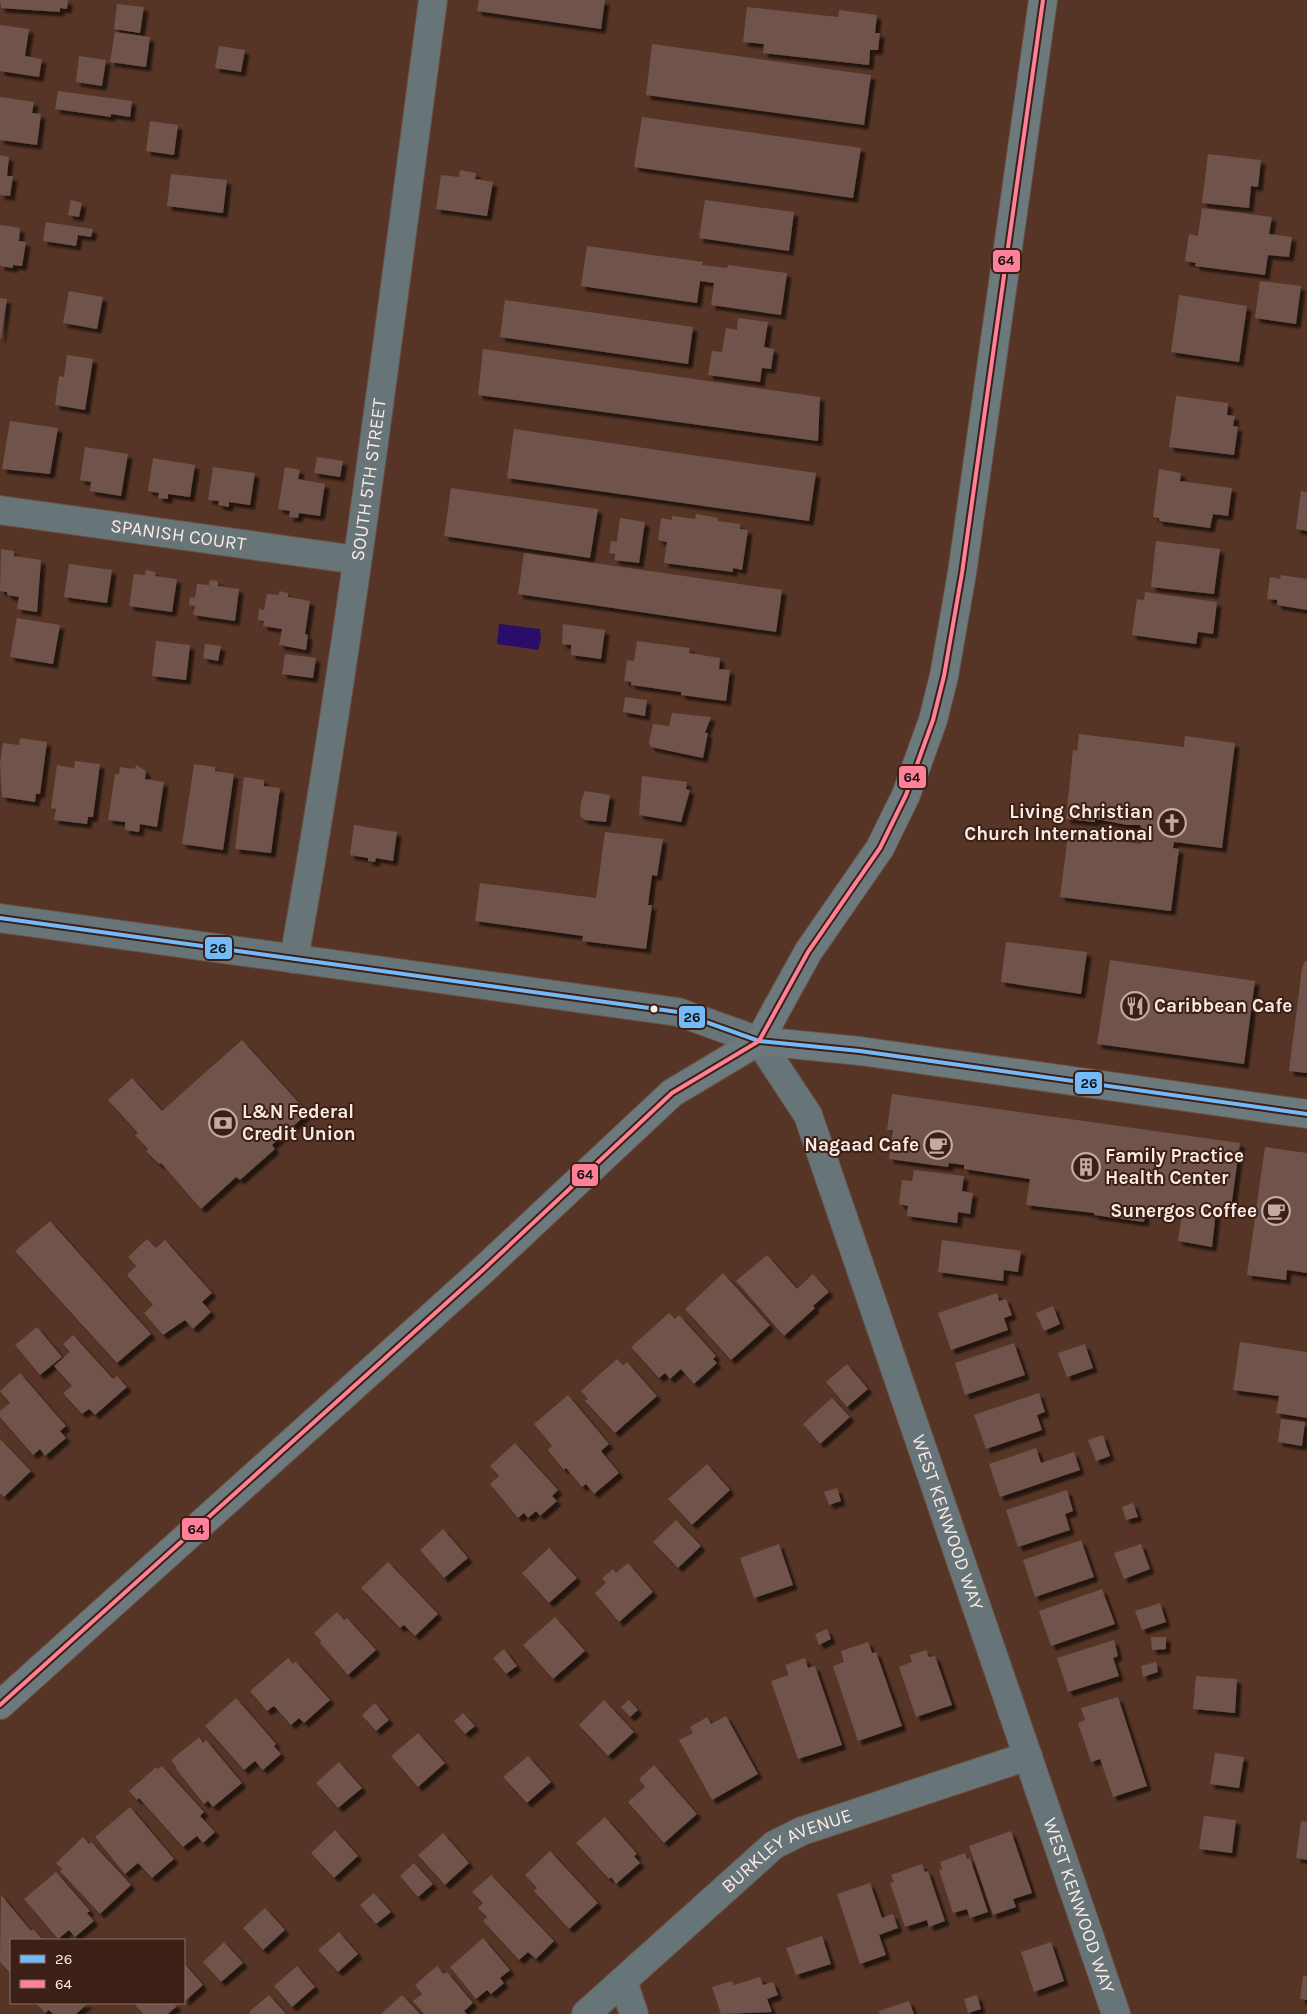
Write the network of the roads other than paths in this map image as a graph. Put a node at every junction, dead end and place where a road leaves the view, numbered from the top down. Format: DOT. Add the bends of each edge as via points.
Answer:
graph roads {
  1 [pos="433,0"];
  2 [pos="1043,0"];
  3 [pos="0,510"];
  4 [pos="358,560"];
  5 [pos="0,918"];
  6 [pos="294,959"];
  7 [pos="759,1042"];
  8 [pos="1307,1114"];
  9 [pos="0,1705"];
  10 [pos="1028,1756"];
  11 [pos="623,1981"];
  12 [pos="586,2014"];
  13 [pos="634,2014"];
  14 [pos="1116,2014"];
  1 -- 4 [label="street, SOUTH 5TH STREET"];
  2 -- 7 [label="main road" via="962,573 933,720 906,795 880,848 808,952"];
  3 -- 4 [label="street, SPANISH COURT"];
  4 -- 6 [label="street, SOUTH 5TH STREET" via="322,802"];
  5 -- 6 [label="street"];
  6 -- 7 [label="street" via="678,1012"];
  7 -- 8 [label="main road" via="860,1050"];
  7 -- 9 [label="main road" via="672,1093 483,1270"];
  7 -- 10 [label="street, WEST KENWOOD WAY" via="808,1115"];
  10 -- 11 [label="street, BURKLEY AVENUE" via="802,1831 774,1845"];
  10 -- 14 [label="street, WEST KENWOOD WAY"];
  11 -- 12 [label="street, BURKLEY AVENUE"];
  11 -- 13 [label="street"];
}
